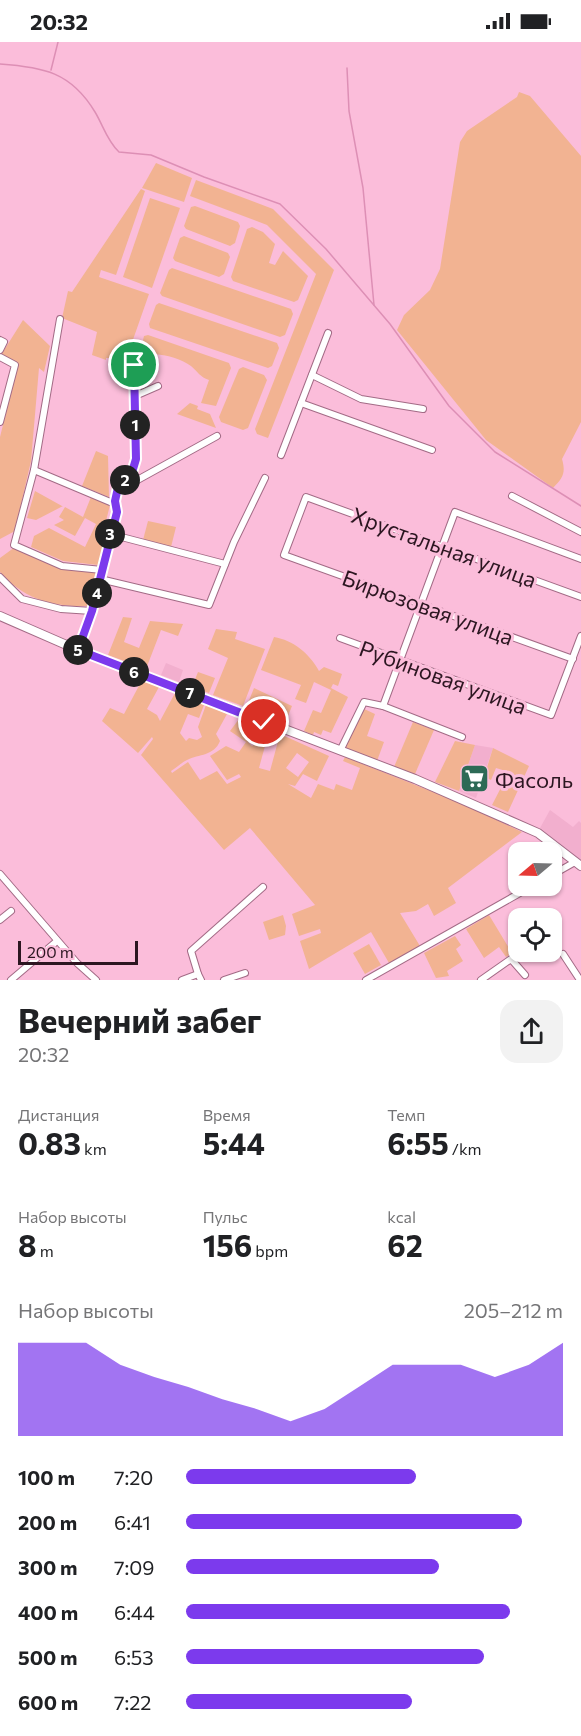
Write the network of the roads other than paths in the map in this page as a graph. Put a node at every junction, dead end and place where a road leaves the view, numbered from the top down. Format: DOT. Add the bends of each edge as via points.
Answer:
graph roads {
  1 [pos="60,319"];
  2 [pos="328,333"];
  3 [pos="2,341"];
  4 [pos="0,350"];
  5 [pos="0,357"];
  6 [pos="134,365"];
  7 [pos="312,375"];
  8 [pos="158,386"];
  9 [pos="135,396"];
  10 [pos="301,403"];
  11 [pos="2,404"];
  12 [pos="423,409"];
  13 [pos="0,422"];
  14 [pos="217,436"];
  15 [pos="432,450"];
  16 [pos="282,455"];
  17 [pos="34,470"];
  18 [pos="265,478"];
  19 [pos="132,483"];
  20 [pos="512,496"];
  21 [pos="115,504"];
  22 [pos="581,532"];
  23 [pos="110,534"];
  24 [pos="442,546"];
  25 [pos="284,555"];
  26 [pos="581,559"];
  27 [pos="225,564"];
  28 [pos="102,570"];
  29 [pos="0,577"];
  30 [pos="100,579"];
  31 [pos="581,597"];
  32 [pos="420,604"];
  33 [pos="92,611"];
  34 [pos="0,615"];
  35 [pos="581,636"];
  36 [pos="340,638"];
  37 [pos="78,650"];
  38 [pos="573,659"];
  39 [pos="399,661"];
  40 [pos="383,706"];
  41 [pos="462,737"];
  42 [pos="340,751"];
  43 [pos="578,864"];
  44 [pos="562,871"];
  45 [pos="0,874"];
  46 [pos="263,887"];
  47 [pos="515,896"];
  48 [pos="11,911"];
  49 [pos="0,920"];
  50 [pos="57,941"];
  51 [pos="563,954"];
  52 [pos="244,973"];
  53 [pos="525,975"];
  54 [pos="200,977"];
  55 [pos="11,980"];
  56 [pos="96,980"];
  57 [pos="182,980"];
  58 [pos="224,980"];
  59 [pos="366,980"];
  60 [pos="481,980"];
  61 [pos="580,980"];
  1 -- 17 [label="street"];
  2 -- 7 [label="street"];
  3 -- 4 [label="street"];
  5 -- 11 [label="street" via="15,365"];
  6 -- 9 [label="street"];
  7 -- 10 [label="street"];
  7 -- 12 [label="street" via="361,399"];
  8 -- 9 [label="street"];
  9 -- 21 [label="street" via="136,459 130,479 119,483"];
  10 -- 15 [label="street"];
  10 -- 16 [label="street"];
  11 -- 13 [label="street"];
  14 -- 19 [label="street"];
  17 -- 21 [label="street"];
  17 -- 28 [label="street" via="14,545 62,566"];
  18 -- 27 [label="street"];
  20 -- 22 [label="street"];
  21 -- 23 [label="street" via="117,512"];
  23 -- 27 [label="street"];
  23 -- 28 [label="street"];
  24 -- 25 [label="street, Хрустальная улица" via="306,497"];
  24 -- 26 [label="street" via="455,512"];
  24 -- 31 [label="street, Хрустальная улица"];
  24 -- 32 [label="street"];
  25 -- 32 [label="street, Бирюзовая улица"];
  27 -- 30 [label="street" via="209,605"];
  28 -- 30 [label="street"];
  29 -- 33 [label="street" via="22,599 61,609"];
  30 -- 33 [label="street"];
  32 -- 38 [label="street, Бирюзовая улица"];
  32 -- 39 [label="street"];
  33 -- 37 [label="street"];
  34 -- 37 [label="main road"];
  35 -- 38 [label="street"];
  36 -- 39 [label="street, Рубиновая улица"];
  37 -- 42 [label="main road"];
  38 -- 39 [label="street, Рубиновая улица" via="553,713 547,715"];
  39 -- 40 [label="street"];
  40 -- 41 [label="street"];
  40 -- 42 [label="street" via="361,704"];
  42 -- 43 [label="main road" via="538,833"];
  43 -- 44 [label="street"];
  45 -- 50 [label="street"];
  46 -- 54 [label="street" via="191,951"];
  47 -- 59 [label="street"];
  48 -- 49 [label="street"];
  50 -- 55 [label="street"];
  50 -- 56 [label="street"];
  51 -- 61 [label="street"];
  52 -- 58 [label="street"];
  53 -- 60 [label="street" via="513,959"];
  54 -- 57 [label="street"];
}
